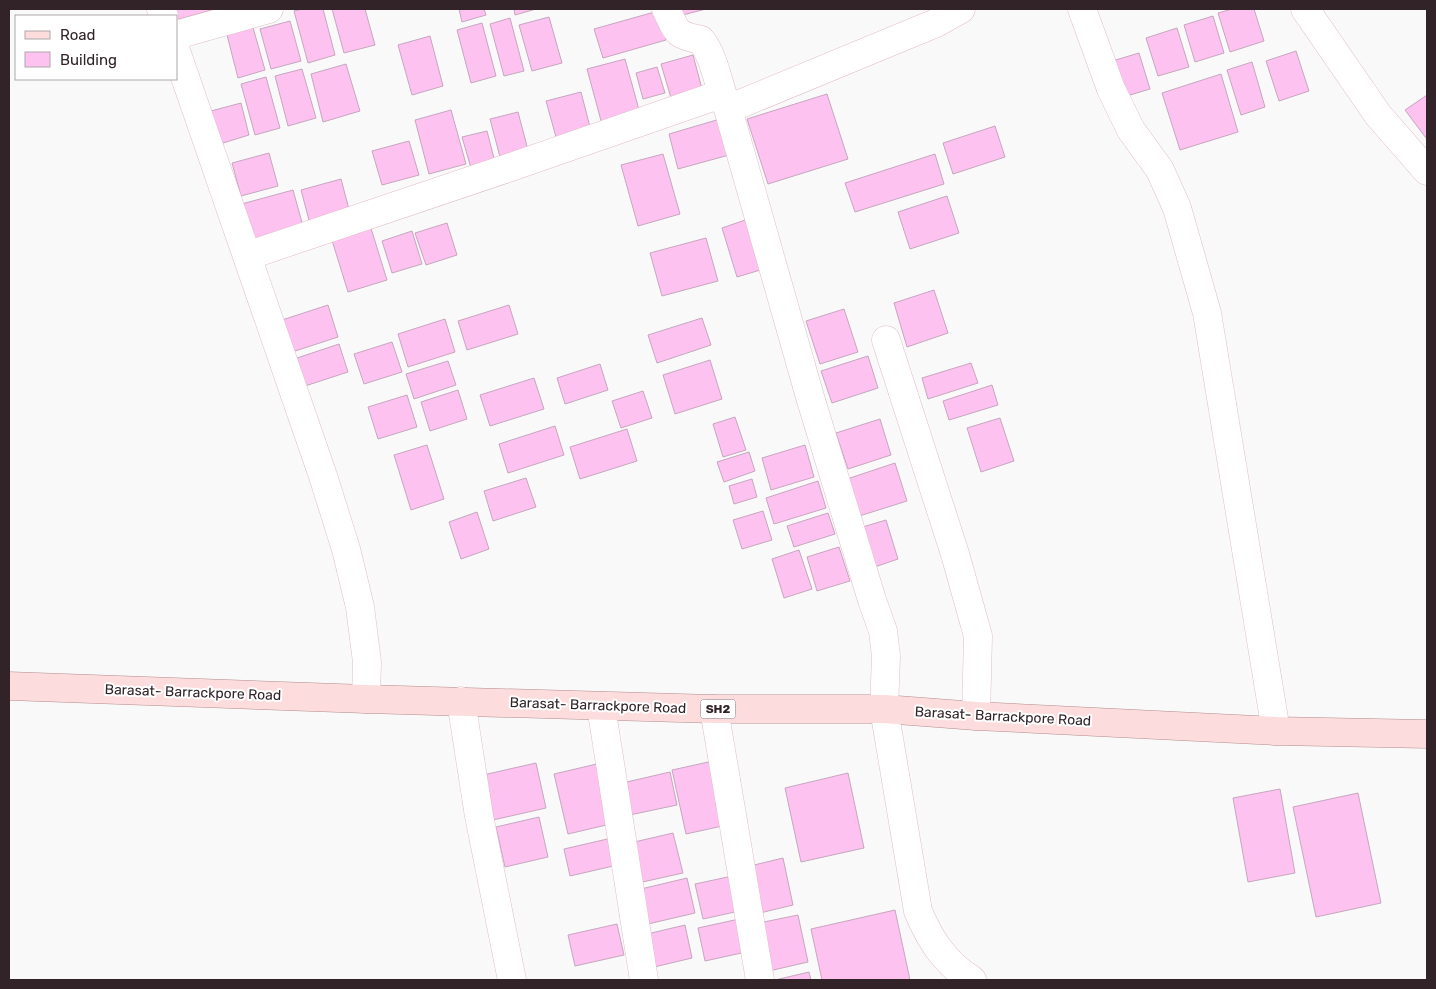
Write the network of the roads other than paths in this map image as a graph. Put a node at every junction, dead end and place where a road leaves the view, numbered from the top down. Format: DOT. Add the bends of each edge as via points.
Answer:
graph roads {
  1 [pos="269,9"];
  2 [pos="666,9"];
  3 [pos="961,9"];
  4 [pos="1082,9"];
  5 [pos="1305,9"];
  6 [pos="178,33"];
  7 [pos="178,57"];
  8 [pos="725,102"];
  9 [pos="1427,171"];
  10 [pos="247,256"];
  11 [pos="886,340"];
  12 [pos="9,686"];
  13 [pos="366,699"];
  14 [pos="461,701"];
  15 [pos="601,706"];
  16 [pos="714,709"];
  17 [pos="884,709"];
  18 [pos="976,716"];
  19 [pos="1276,731"];
  20 [pos="1427,734"];
  21 [pos="512,980"];
  22 [pos="644,980"];
  23 [pos="760,980"];
  24 [pos="972,980"];
  1 -- 6 [label="street"];
  2 -- 8 [label="street" via="682,36 701,40 706,46"];
  3 -- 8 [label="street" via="936,23"];
  4 -- 19 [label="street" via="1111,89 1130,130 1160,170 1177,208 1207,313"];
  5 -- 9 [label="street" via="1378,115"];
  7 -- 10 [label="street"];
  8 -- 10 [label="street" via="502,171"];
  8 -- 17 [label="street" via="810,397 883,631 886,663"];
  10 -- 13 [label="street" via="346,549 361,616 367,662"];
  11 -- 18 [label="street" via="978,636"];
  12 -- 13 [label="main road, Barasat- Barrackpore Road / SH2"];
  13 -- 14 [label="main road, Barasat- Barrackpore Road / SH2"];
  14 -- 15 [label="main road, Barasat- Barrackpore Road / SH2"];
  14 -- 21 [label="street" via="479,816"];
  15 -- 16 [label="main road, Barasat- Barrackpore Road / SH2"];
  15 -- 22 [label="street"];
  16 -- 17 [label="main road, Barasat- Barrackpore Road / SH2"];
  16 -- 23 [label="street"];
  17 -- 18 [label="main road, Barasat- Barrackpore Road / SH2"];
  17 -- 24 [label="street" via="918,911 940,952"];
  18 -- 19 [label="main road, Barasat- Barrackpore Road / SH2"];
  19 -- 20 [label="main road, Barasat- Barrackpore Road / SH2"];
}
